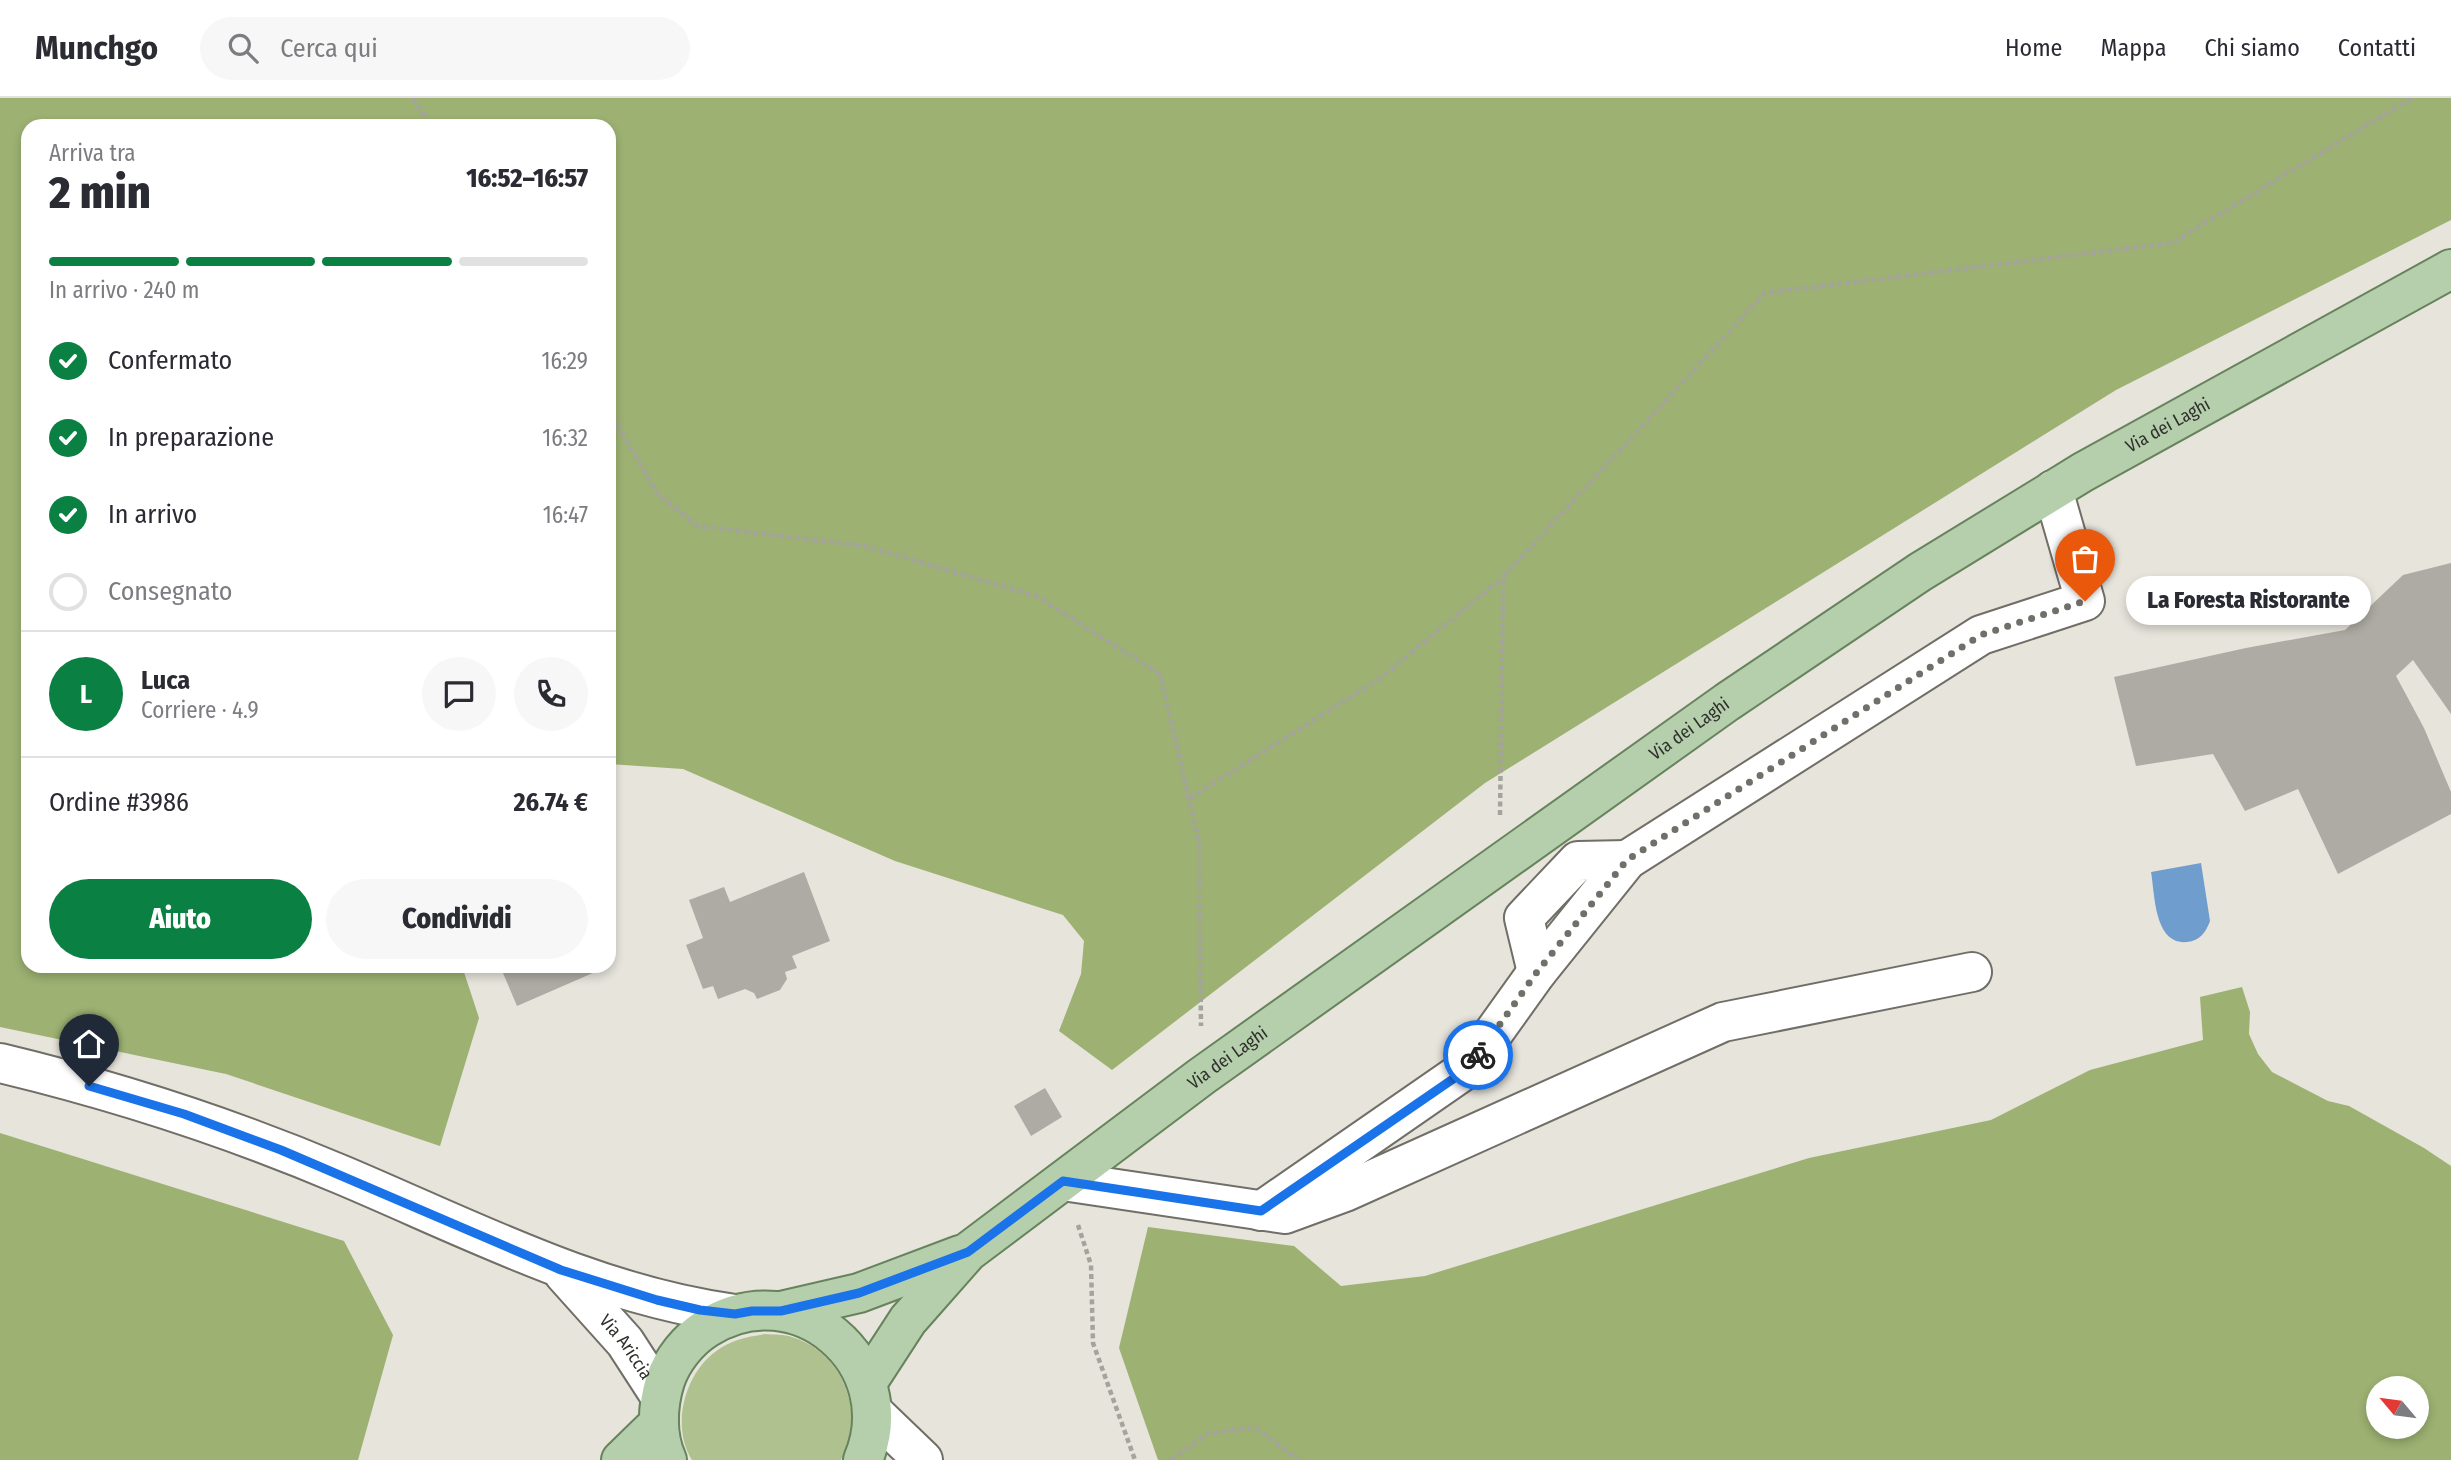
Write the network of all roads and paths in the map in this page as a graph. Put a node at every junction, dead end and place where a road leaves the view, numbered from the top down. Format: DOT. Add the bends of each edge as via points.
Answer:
graph roads {
  1 [pos="413,98"];
  2 [pos="2412,98"];
  3 [pos="427,119"];
  4 [pos="2451,269"];
  5 [pos="616,422"];
  6 [pos="2053,490"];
  7 [pos="1503,577"];
  8 [pos="1189,798"];
  9 [pos="1500,865"];
  10 [pos="1972,972"];
  11 [pos="0,1063"];
  12 [pos="1202,1076"];
  13 [pos="1063,1181"];
  14 [pos="1261,1211"];
  15 [pos="968,1252"];
  16 [pos="561,1270"];
  17 [pos="781,1311"];
  18 [pos="735,1314"];
  19 [pos="870,1398"];
  20 [pos="659,1410"];
  21 [pos="621,1460"];
  22 [pos="667,1460"];
  23 [pos="863,1460"];
  24 [pos="923,1460"];
  25 [pos="1135,1460"];
  26 [pos="1171,1460"];
  27 [pos="1299,1460"];
  1 -- 3 [label="path"];
  2 -- 7 [label="path" via="2172,243 1765,293"];
  4 -- 6 [label="main road, Via dei Laghi"];
  5 -- 8 [label="path" via="659,495 698,526 865,546 1036,596 1160,674"];
  6 -- 9 [label="main road, Via dei Laghi" via="1846,621"];
  6 -- 14 [label="street" via="2085,601 1981,635 1627,860 1537,972 1469,1068"];
  7 -- 8 [label="path" via="1379,679"];
  7 -- 9 [label="path"];
  8 -- 12 [label="path" via="1199,842"];
  9 -- 12 [label="main road, Via dei Laghi"];
  10 -- 14 [label="street" via="1723,1022 1345,1192 1285,1214"];
  11 -- 16 [label="street, Via Ariccia" via="155,1105 247,1136"];
  12 -- 13 [label="main road, Via dei Laghi"];
  13 -- 14 [label="street"];
  13 -- 15 [label="main road, Via dei Laghi"];
  13 -- 25 [label="path" via="1091,1265 1093,1343"];
  15 -- 17 [label="main road, Via dei Laghi" via="859,1293"];
  15 -- 19 [label="main road, Via dei Laghi" via="908,1320"];
  16 -- 18 [label="street, Via Ariccia" via="657,1300"];
  16 -- 20 [label="street, Via Ariccia" via="618,1333"];
  17 -- 18 [label="main road"];
  17 -- 19 [label="main road" via="810,1319 835,1335 854,1357"];
  18 -- 20 [label="main road" via="698,1334 681,1351 668,1372"];
  19 -- 23 [label="main road" via="870,1444"];
  19 -- 24 [label="street"];
  20 -- 21 [label="main road"];
  20 -- 22 [label="main road"];
  26 -- 27 [label="path" via="1207,1434 1254,1427"];
}
